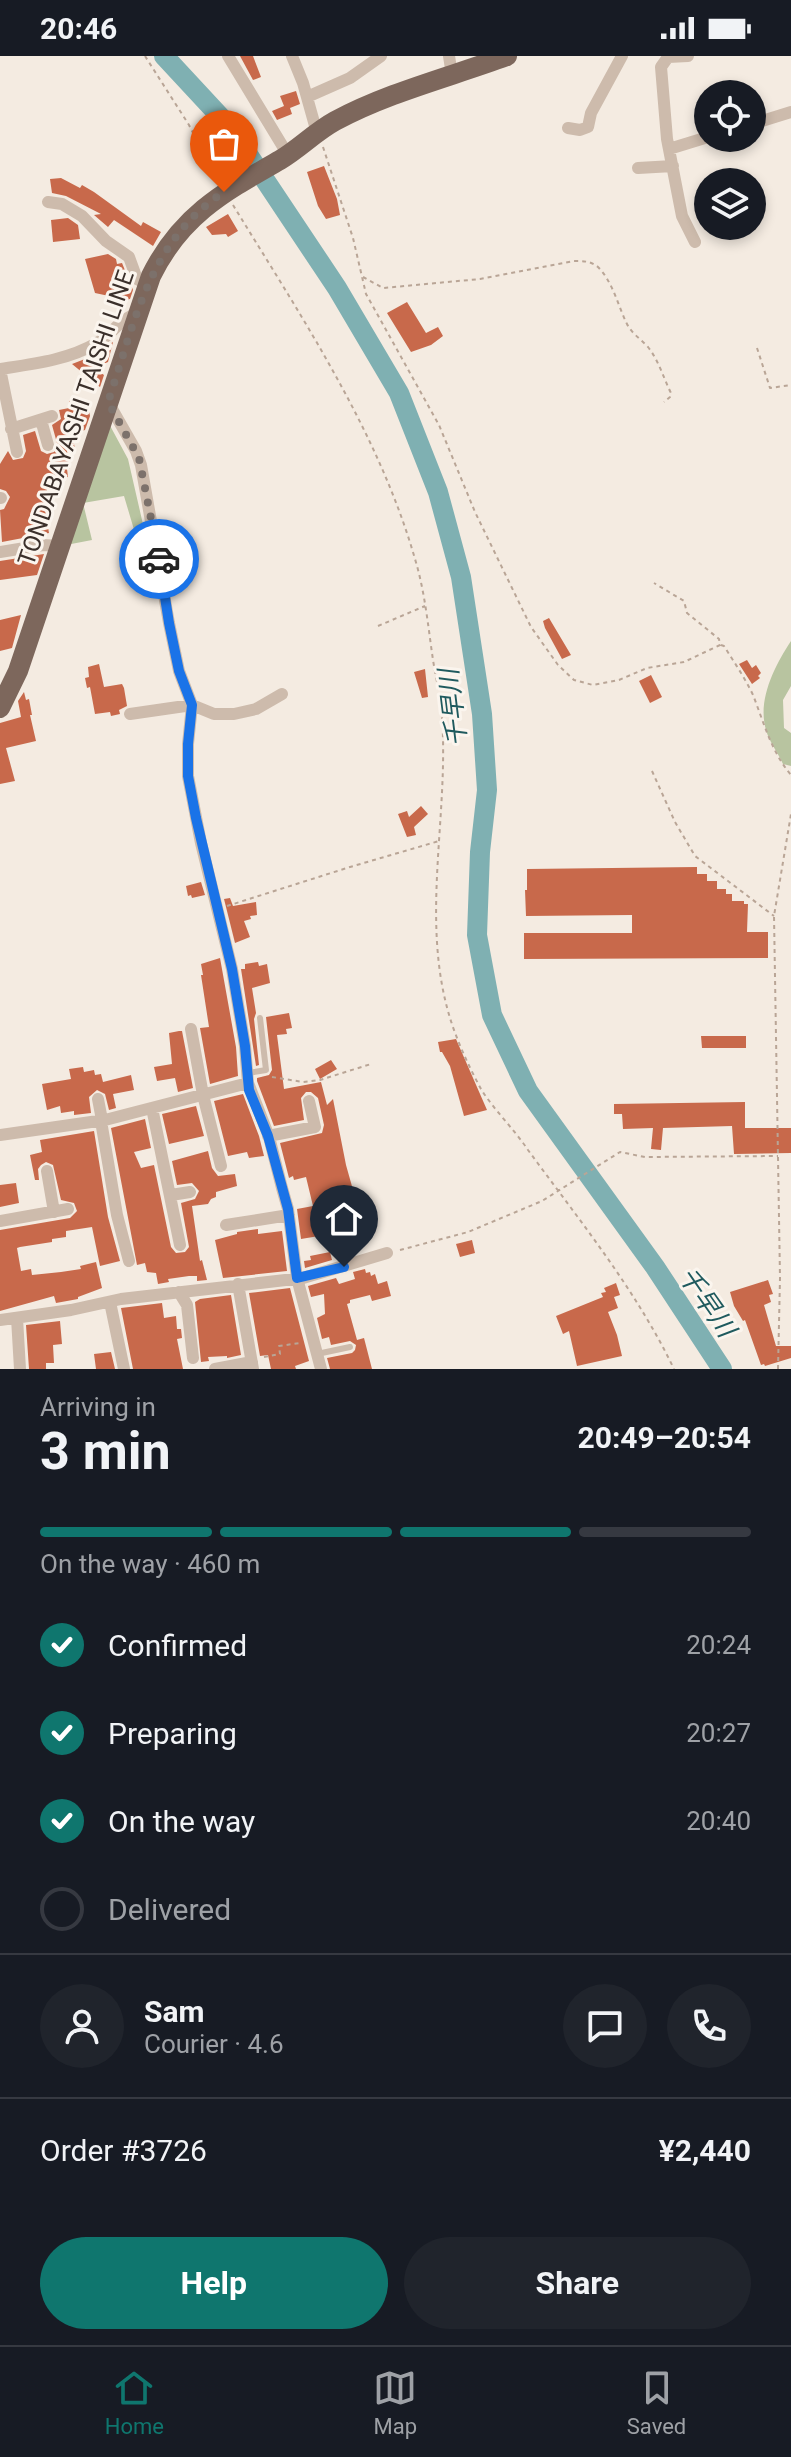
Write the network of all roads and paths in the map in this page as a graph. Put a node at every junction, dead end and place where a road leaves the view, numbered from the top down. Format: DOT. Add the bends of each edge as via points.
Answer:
graph roads {
  1 [pos="145,56"];
  2 [pos="228,56"];
  3 [pos="292,56"];
  4 [pos="381,56"];
  5 [pos="507,56"];
  6 [pos="622,56"];
  7 [pos="688,56"];
  8 [pos="451,66"];
  9 [pos="307,97"];
  10 [pos="791,112"];
  11 [pos="766,120"];
  12 [pos="568,128"];
  13 [pos="317,133"];
  14 [pos="694,141"];
  15 [pos="669,149"];
  16 [pos="286,157"];
  17 [pos="673,166"];
  18 [pos="638,168"];
  19 [pos="228,190"];
  20 [pos="48,202"];
  21 [pos="695,242"];
  22 [pos="362,276"];
  23 [pos="148,285"];
  24 [pos="138,313"];
  25 [pos="757,348"];
  26 [pos="0,369"];
  27 [pos="791,385"];
  28 [pos="108,402"];
  29 [pos="664,402"];
  30 [pos="11,429"];
  31 [pos="48,445"];
  32 [pos="17,452"];
  33 [pos="60,546"];
  34 [pos="0,552"];
  35 [pos="654,583"];
  36 [pos="426,605"];
  37 [pos="378,626"];
  38 [pos="720,645"];
  39 [pos="282,694"];
  40 [pos="192,705"];
  41 [pos="0,708"];
  42 [pos="130,714"];
  43 [pos="652,771"];
  44 [pos="791,775"];
  45 [pos="791,814"];
  46 [pos="440,841"];
  47 [pos="218,909"];
  48 [pos="774,916"];
  49 [pos="260,1018"];
  50 [pos="191,1029"];
  51 [pos="371,1064"];
  52 [pos="248,1078"];
  53 [pos="203,1095"];
  54 [pos="98,1099"];
  55 [pos="309,1101"];
  56 [pos="152,1108"];
  57 [pos="101,1120"];
  58 [pos="0,1135"];
  59 [pos="268,1136"];
  60 [pos="778,1156"];
  61 [pos="221,1166"];
  62 [pos="47,1171"];
  63 [pos="190,1192"];
  64 [pos="559,1192"];
  65 [pos="171,1195"];
  66 [pos="68,1209"];
  67 [pos="54,1212"];
  68 [pos="289,1215"];
  69 [pos="0,1221"];
  70 [pos="226,1225"];
  71 [pos="180,1245"];
  72 [pos="387,1253"];
  73 [pos="129,1261"];
  74 [pos="297,1278"];
  75 [pos="238,1284"];
  76 [pos="179,1292"];
  77 [pos="110,1302"];
  78 [pos="17,1318"];
  79 [pos="0,1320"];
  80 [pos="314,1340"];
  81 [pos="350,1347"];
  82 [pos="187,1350"];
  83 [pos="317,1354"];
  84 [pos="252,1363"];
  85 [pos="20,1369"];
  86 [pos="124,1369"];
  87 [pos="215,1369"];
  88 [pos="321,1369"];
  89 [pos="674,1369"];
  90 [pos="778,1369"];
  1 -- 19 [label="path"];
  2 -- 16 [label="street"];
  3 -- 9 [label="street"];
  4 -- 9 [label="street" via="350,78"];
  5 -- 8 [label="main road, TONDABAYASHI TAISHI LINE"];
  6 -- 12 [label="street" via="588,127"];
  7 -- 15 [label="street" via="668,57 661,67"];
  8 -- 13 [label="main road, TONDABAYASHI TAISHI LINE"];
  9 -- 13 [label="street"];
  10 -- 11 [label="street"];
  13 -- 16 [label="main road, TONDABAYASHI TAISHI LINE"];
  13 -- 22 [label="path"];
  14 -- 15 [label="street"];
  15 -- 17 [label="street"];
  16 -- 19 [label="main road, TONDABAYASHI TAISHI LINE"];
  17 -- 18 [label="street"];
  17 -- 21 [label="street" via="682,216"];
  19 -- 23 [label="main road, TONDABAYASHI TAISHI LINE" via="184,225"];
  19 -- 36 [label="path" via="361,422 416,559"];
  20 -- 23 [label="street" via="82,216 129,257 137,279"];
  22 -- 29 [label="path" via="383,288 587,261 596,265 627,326 661,370 671,393"];
  22 -- 38 [label="path" via="373,308 439,425 524,613 558,665 574,680 593,685 684,662"];
  23 -- 24 [label="main road, TONDABAYASHI TAISHI LINE"];
  24 -- 26 [label="street" via="106,338 66,357"];
  24 -- 28 [label="main road, TONDABAYASHI TAISHI LINE"];
  25 -- 27 [label="path" via="770,388"];
  26 -- 30 [label="street"];
  28 -- 33 [label="main road, TONDABAYASHI TAISHI LINE"];
  28 -- 40 [label="street" via="139,458 179,671"];
  30 -- 31 [label="street" via="47,418"];
  30 -- 32 [label="street"];
  33 -- 34 [label="street"];
  33 -- 41 [label="main road, TONDABAYASHI TAISHI LINE" via="18,671"];
  35 -- 38 [label="path" via="684,601 687,613"];
  36 -- 37 [label="path"];
  36 -- 46 [label="path" via="442,715"];
  38 -- 44 [label="path" via="741,672 765,731"];
  39 -- 40 [label="street" via="234,714 214,714"];
  40 -- 42 [label="street"];
  40 -- 47 [label="street" via="188,776"];
  43 -- 48 [label="path" via="695,856"];
  45 -- 48 [label="path"];
  46 -- 47 [label="path"];
  46 -- 64 [label="path" via="436,950 451,1021 482,1090"];
  47 -- 52 [label="street"];
  48 -- 60 [label="path"];
  49 -- 52 [label="lane" via="266,1070"];
  50 -- 53 [label="street"];
  51 -- 52 [label="path" via="303,1082"];
  52 -- 53 [label="street"];
  52 -- 59 [label="street"];
  53 -- 56 [label="street"];
  53 -- 61 [label="street"];
  54 -- 57 [label="street"];
  55 -- 59 [label="street" via="320,1126"];
  56 -- 57 [label="street"];
  56 -- 65 [label="street"];
  57 -- 58 [label="street"];
  57 -- 73 [label="street"];
  59 -- 68 [label="street"];
  60 -- 64 [label="path" via="645,1157 620,1152"];
  60 -- 90 [label="path"];
  62 -- 67 [label="street"];
  63 -- 65 [label="street"];
  64 -- 72 [label="path" via="468,1232"];
  64 -- 89 [label="path" via="655,1330"];
  65 -- 71 [label="street"];
  66 -- 67 [label="street"];
  67 -- 69 [label="street"];
  68 -- 70 [label="street"];
  68 -- 74 [label="street"];
  72 -- 74 [label="street"];
  74 -- 75 [label="street"];
  74 -- 80 [label="street"];
  75 -- 76 [label="street"];
  75 -- 84 [label="street"];
  76 -- 77 [label="street"];
  76 -- 82 [label="street" via="187,1305"];
  77 -- 78 [label="street"];
  77 -- 86 [label="street"];
  78 -- 79 [label="street"];
  78 -- 85 [label="street"];
  80 -- 83 [label="street"];
  80 -- 84 [label="path" via="279,1346 280,1354"];
  81 -- 83 [label="lane"];
  83 -- 88 [label="street"];
  84 -- 87 [label="street"];
}
